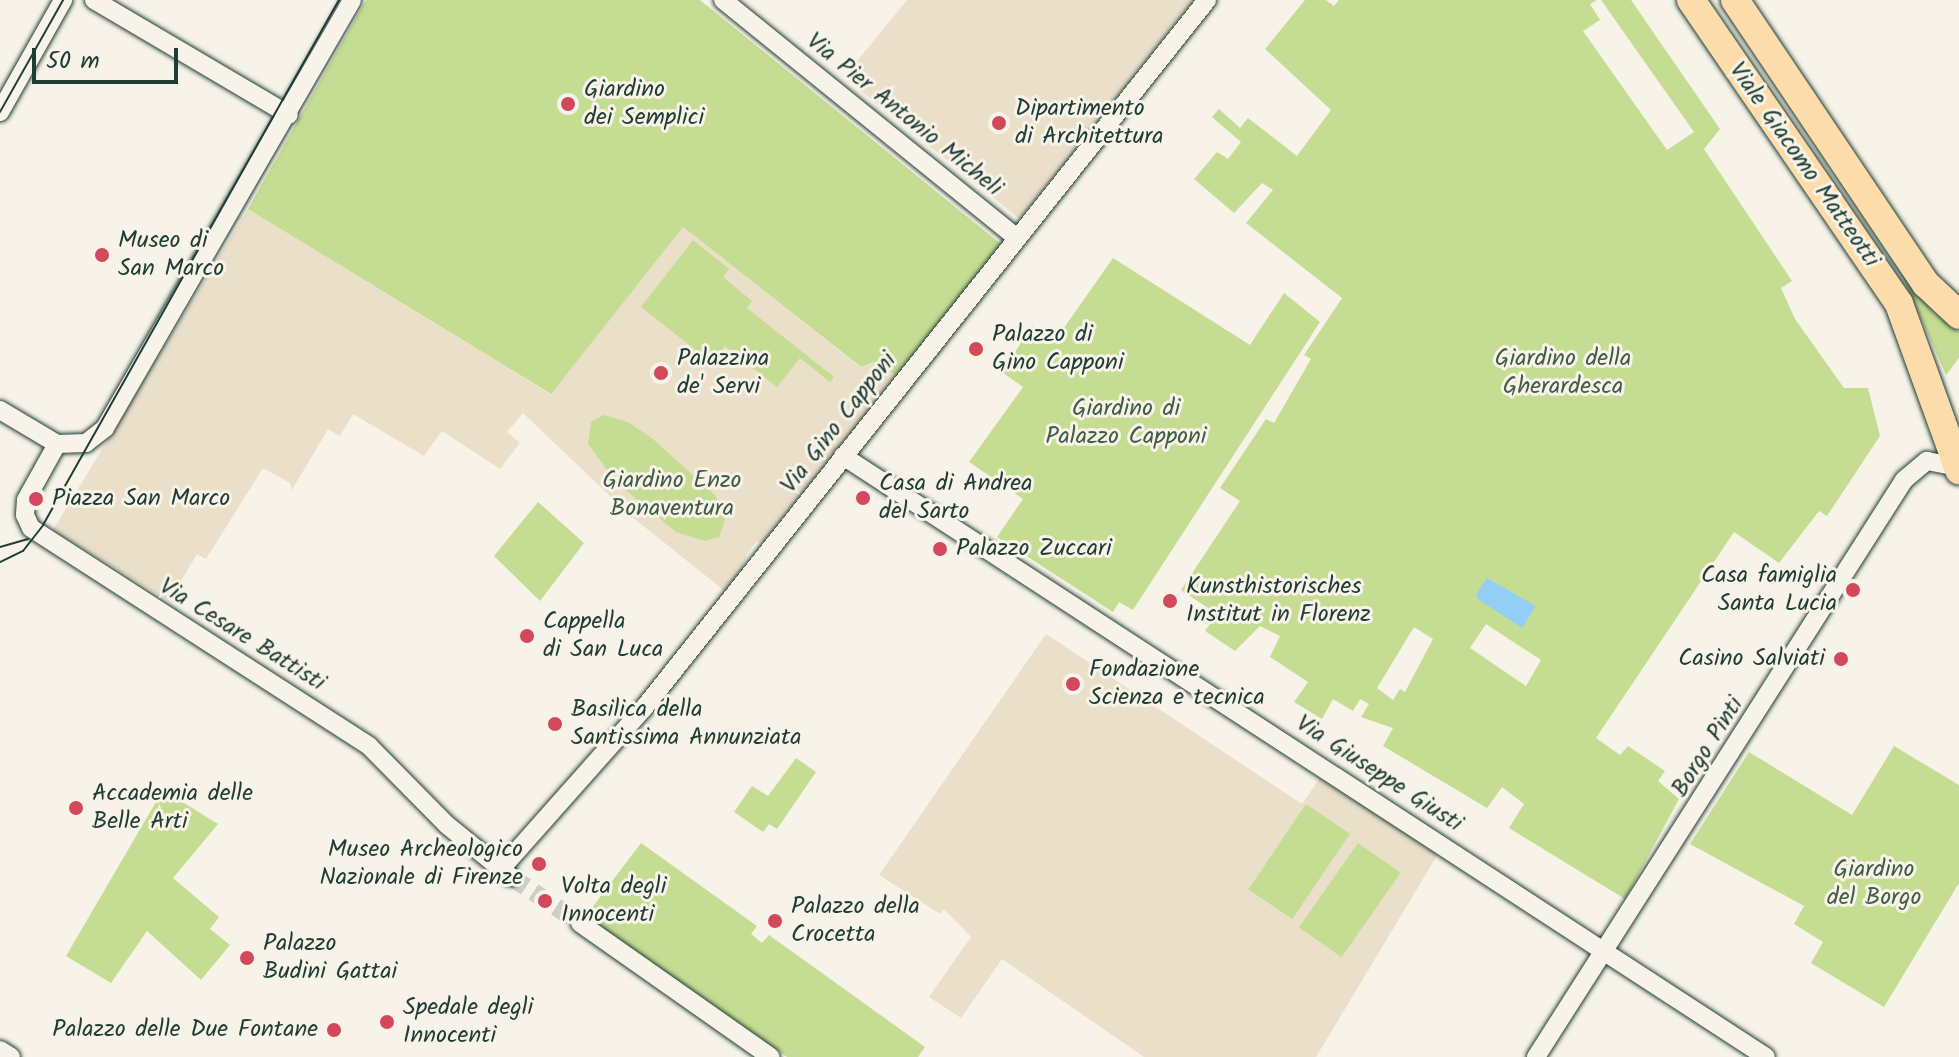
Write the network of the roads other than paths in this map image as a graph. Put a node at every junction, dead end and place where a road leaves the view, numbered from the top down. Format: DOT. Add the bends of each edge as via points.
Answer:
graph roads {
  1 [pos="63,0"];
  2 [pos="94,0"];
  3 [pos="352,0"];
  4 [pos="1207,0"];
  5 [pos="1691,0"];
  6 [pos="1735,0"];
  7 [pos="736,4"];
  8 [pos="0,112"];
  9 [pos="289,115"];
  10 [pos="1017,238"];
  11 [pos="1952,309"];
  12 [pos="0,410"];
  13 [pos="57,444"];
  14 [pos="843,456"];
  15 [pos="1958,468"];
  16 [pos="506,874"];
  17 [pos="580,923"];
  18 [pos="1608,951"];
  19 [pos="0,1050"];
  20 [pos="11,1057"];
  21 [pos="771,1057"];
  22 [pos="1536,1057"];
  23 [pos="1766,1057"];
  1 -- 8 [label="street"];
  2 -- 9 [label="street"];
  3 -- 9 [label="street"];
  4 -- 10 [label="street, Via Gino Capponi"];
  5 -- 15 [label="main road, Viale Giacomo Matteotti" via="1866,253 1913,332"];
  6 -- 11 [label="main road, Viale Giacomo Matteotti" via="1926,284"];
  7 -- 10 [label="street, Via Pier Antonio Micheli"];
  9 -- 13 [label="street" via="105,428 86,443"];
  10 -- 14 [label="street, Via Gino Capponi"];
  12 -- 13 [label="street"];
  13 -- 16 [label="street, Via Cesare Battisti" via="24,508 27,523 345,730"];
  14 -- 16 [label="street, Via Gino Capponi"];
  14 -- 18 [label="street, Via Giuseppe Giusti"];
  15 -- 18 [label="street, Borgo Pinti" via="1935,460 1920,464 1904,480"];
  17 -- 21 [label="street"];
  18 -- 22 [label="street, Borgo Pinti"];
  18 -- 23 [label="street, Via Giuseppe Giusti"];
  19 -- 20 [label="street"];
}
